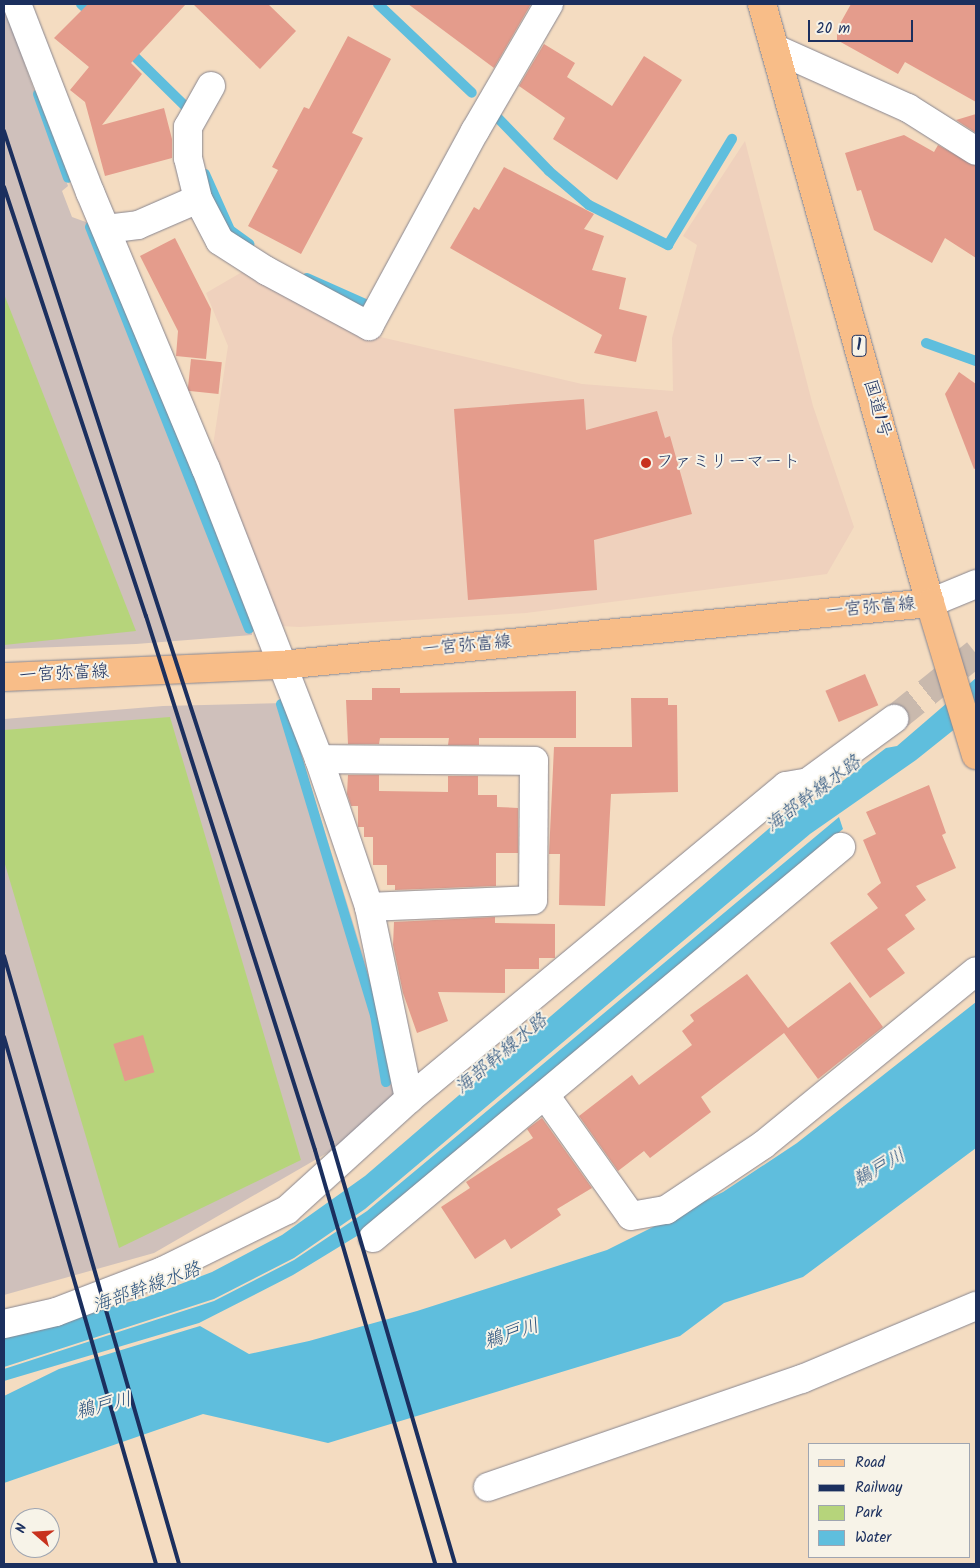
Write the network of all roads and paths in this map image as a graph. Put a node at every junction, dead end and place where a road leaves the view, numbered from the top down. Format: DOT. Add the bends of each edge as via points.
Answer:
graph roads {
  1 [pos="17,4"];
  2 [pos="549,4"];
  3 [pos="762,4"];
  4 [pos="776,48"];
  5 [pos="212,86"];
  6 [pos="976,151"];
  7 [pos="198,198"];
  8 [pos="106,229"];
  9 [pos="976,584"];
  10 [pos="930,603"];
  11 [pos="281,665"];
  12 [pos="4,677"];
  13 [pos="894,719"];
  14 [pos="976,755"];
  15 [pos="319,759"];
  16 [pos="841,847"];
  17 [pos="369,907"];
  18 [pos="976,971"];
  19 [pos="544,1095"];
  20 [pos="409,1099"];
  21 [pos="373,1238"];
  22 [pos="976,1306"];
  23 [pos="4,1324"];
  24 [pos="488,1487"];
  1 -- 8 [label="street"];
  2 -- 7 [label="street" via="475,131 369,326 267,272 220,241"];
  3 -- 4 [label="main road, 国道1号 / 1"];
  4 -- 6 [label="street" via="908,108"];
  4 -- 10 [label="main road, 国道1号 / 1"];
  5 -- 7 [label="street" via="188,127 188,158"];
  7 -- 8 [label="street" via="138,225"];
  8 -- 11 [label="street" via="202,460"];
  9 -- 10 [label="street"];
  10 -- 11 [label="main road, 一宮弥富線"];
  10 -- 14 [label="main road, 国道1号 / 1"];
  11 -- 12 [label="main road, 一宮弥富線"];
  11 -- 15 [label="street"];
  13 -- 20 [label="street" via="808,782 786,786"];
  15 -- 17 [label="street"];
  15 -- 17 [label="street" via="534,761 534,900"];
  16 -- 19 [label="street"];
  17 -- 20 [label="street"];
  18 -- 19 [label="street" via="763,1145 666,1210 630,1216"];
  19 -- 21 [label="street"];
  20 -- 23 [label="street" via="288,1210 163,1271 56,1312"];
  22 -- 24 [label="street" via="802,1379"];
}
